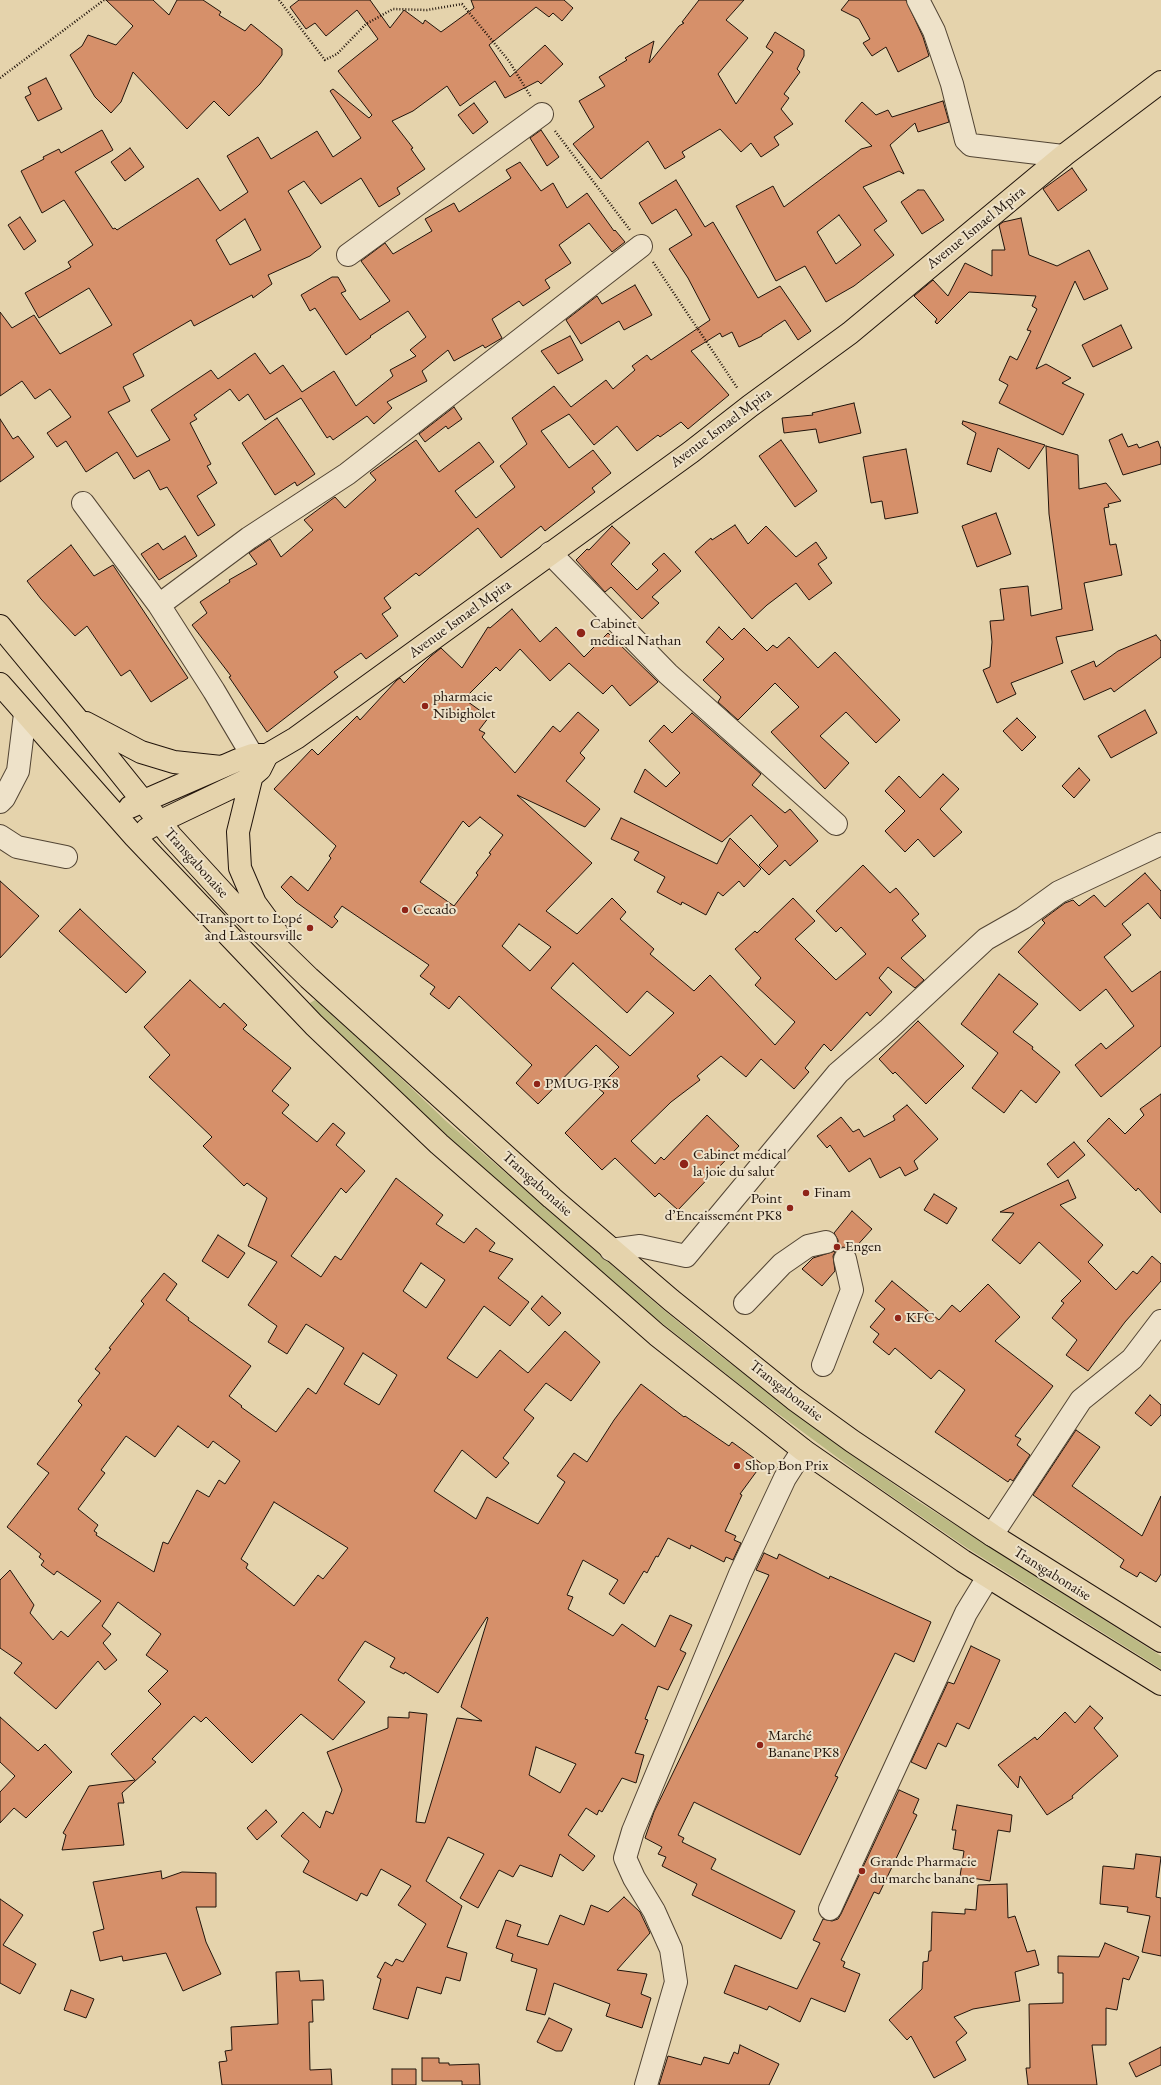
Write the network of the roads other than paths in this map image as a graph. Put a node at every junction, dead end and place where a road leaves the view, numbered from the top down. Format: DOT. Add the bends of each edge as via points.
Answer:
graph roads {
  1 [pos="918,0"];
  2 [pos="1161,82"];
  3 [pos="542,114"];
  4 [pos="1063,156"];
  5 [pos="641,246"];
  6 [pos="348,255"];
  7 [pos="83,503"];
  8 [pos="550,553"];
  9 [pos="159,605"];
  10 [pos="0,626"];
  11 [pos="0,684"];
  12 [pos="25,714"];
  13 [pos="78,719"];
  14 [pos="257,762"];
  15 [pos="222,767"];
  16 [pos="0,802"];
  17 [pos="143,802"];
  18 [pos="115,814"];
  19 [pos="159,822"];
  20 [pos="836,824"];
  21 [pos="0,836"];
  22 [pos="135,837"];
  23 [pos="1161,844"];
  24 [pos="66,857"];
  25 [pos="309,978"];
  26 [pos="826,1242"];
  27 [pos="611,1250"];
  28 [pos="845,1259"];
  29 [pos="745,1303"];
  30 [pos="1161,1321"];
  31 [pos="823,1364"];
  32 [pos="803,1450"];
  33 [pos="992,1535"];
  34 [pos="988,1577"];
  35 [pos="1161,1641"];
  36 [pos="1161,1684"];
  37 [pos="830,1909"];
  38 [pos="646,2085"];
  1 -- 4 [label="street" via="934,31 952,84 966,140 971,145"];
  2 -- 4 [label="main road, Avenue Ismael Mpira"];
  3 -- 6 [label="street"];
  4 -- 8 [label="main road, Avenue Ismael Mpira" via="850,333"];
  5 -- 9 [label="street" via="347,474 249,538"];
  7 -- 9 [label="street"];
  8 -- 14 [label="main road, Avenue Ismael Mpira" via="296,738"];
  8 -- 20 [label="street" via="668,674"];
  9 -- 14 [label="street"];
  10 -- 13 [label="main road, Transgabonaise"];
  11 -- 12 [label="main road, Transgabonaise"];
  12 -- 16 [label="street" via="18,772"];
  12 -- 18 [label="main road, Transgabonaise"];
  13 -- 15 [label="main road" via="141,752 174,762"];
  13 -- 17 [label="main road, Transgabonaise"];
  14 -- 15 [label="main road"];
  14 -- 19 [label="main road" via="231,789"];
  14 -- 25 [label="main road" via="238,832 240,868 256,903"];
  15 -- 17 [label="main road"];
  17 -- 18 [label="main road"];
  17 -- 19 [label="main road, Transgabonaise"];
  18 -- 22 [label="main road, Transgabonaise"];
  19 -- 22 [label="main road"];
  19 -- 25 [label="main road, Transgabonaise" via="237,908"];
  21 -- 24 [label="street" via="17,847"];
  22 -- 32 [label="main road, Transgabonaise" via="314,1025 439,1144 657,1335"];
  23 -- 27 [label="street" via="1059,892 1023,918 986,939 838,1073 686,1256 640,1246"];
  25 -- 27 [label="main road, Transgabonaise"];
  26 -- 29 [label="street" via="808,1246 782,1264"];
  27 -- 33 [label="main road, Transgabonaise" via="794,1399"];
  28 -- 31 [label="street" via="852,1290"];
  30 -- 33 [label="street" via="1132,1359 1081,1400"];
  32 -- 34 [label="main road, Transgabonaise"];
  32 -- 38 [label="street" via="785,1478 740,1574 633,1831 625,1858 671,1949 676,1982"];
  33 -- 35 [label="main road, Transgabonaise"];
  34 -- 36 [label="main road, Transgabonaise"];
  34 -- 37 [label="street" via="966,1613"];
}
